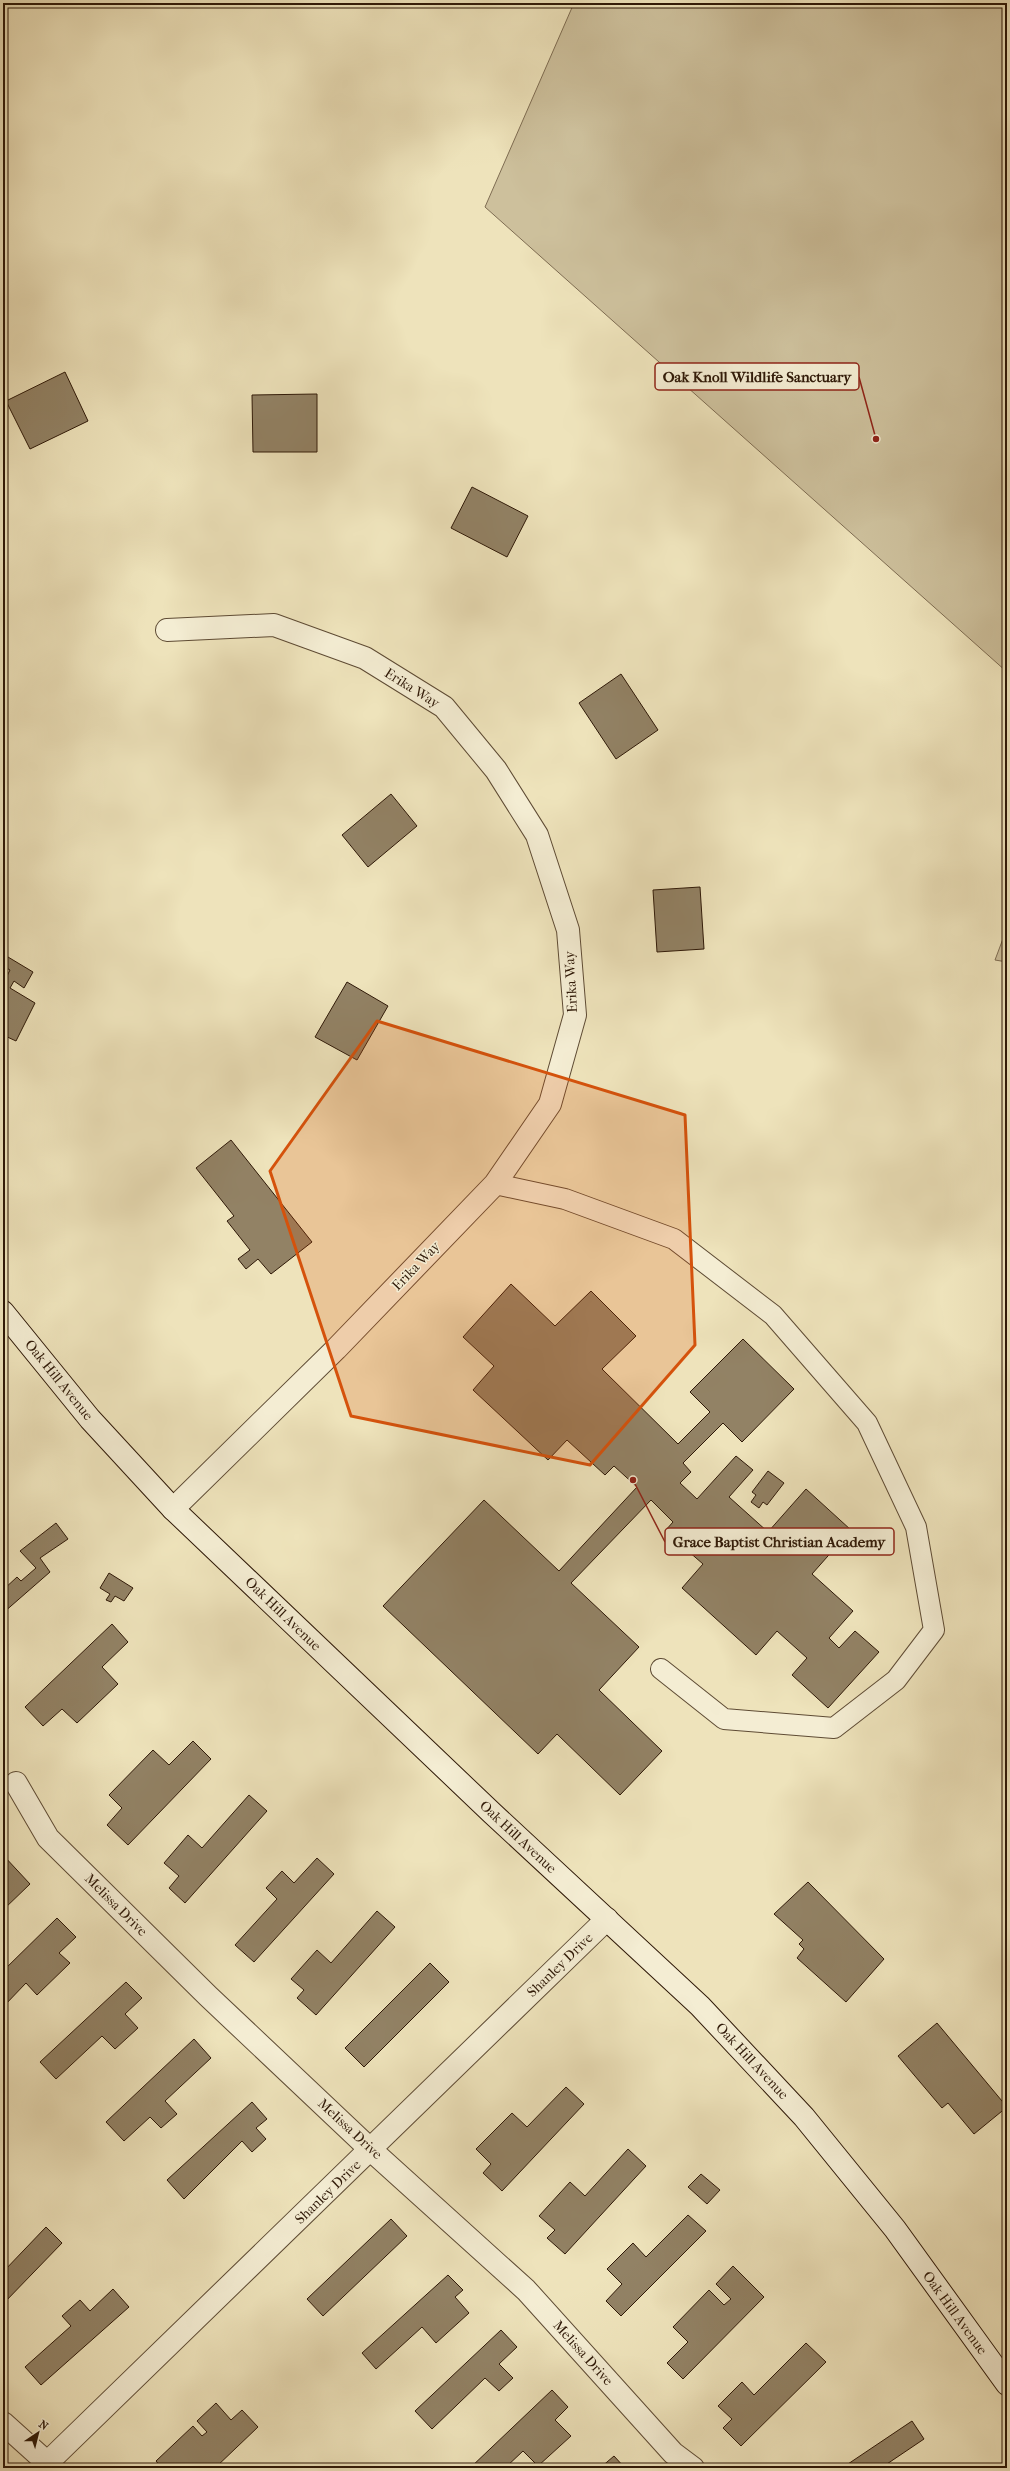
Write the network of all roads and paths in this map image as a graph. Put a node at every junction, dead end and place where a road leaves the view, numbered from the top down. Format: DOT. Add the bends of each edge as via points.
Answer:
graph roads {
  1 [pos="167,630"];
  2 [pos="495,1184"];
  3 [pos="3,1312"];
  4 [pos="173,1509"];
  5 [pos="661,1669"];
  6 [pos="16,1783"];
  7 [pos="607,1919"];
  8 [pos="371,2150"];
  9 [pos="1007,2384"];
  10 [pos="3,2422"];
  11 [pos="50,2465"];
  12 [pos="693,2468"];
  1 -- 2 [label="street, Erika Way" via="274,625 365,658 444,707 496,770 537,835 568,930 575,1015 550,1104"];
  2 -- 4 [label="street, Erika Way" via="336,1349"];
  2 -- 5 [label="lane" via="565,1199 674,1239 773,1315 867,1423 916,1527 934,1630 896,1680 834,1728 724,1719"];
  3 -- 4 [label="street, Oak Hill Avenue" via="90,1419"];
  4 -- 7 [label="street, Oak Hill Avenue"];
  6 -- 8 [label="street, Melissa Drive" via="48,1838 208,1996"];
  7 -- 8 [label="street, Shanley Drive"];
  7 -- 9 [label="street, Oak Hill Avenue" via="700,2006 804,2117 895,2229"];
  8 -- 11 [label="street, Shanley Drive"];
  8 -- 12 [label="street, Melissa Drive" via="526,2290 673,2454"];
  10 -- 11 [label="street"];
}
